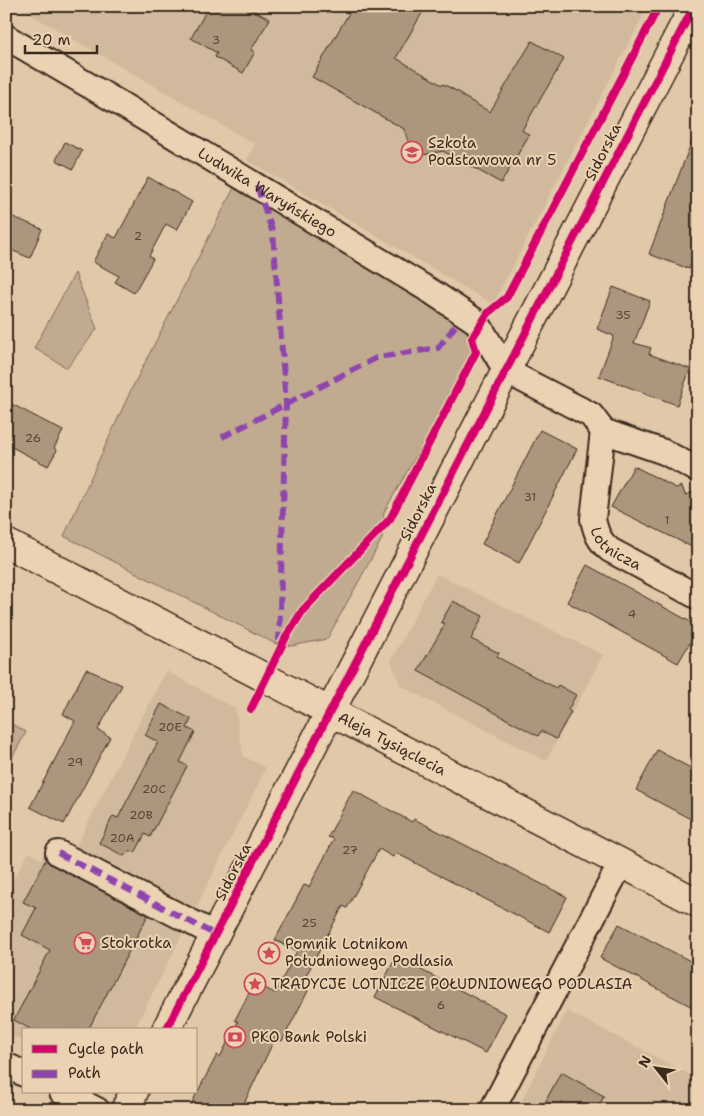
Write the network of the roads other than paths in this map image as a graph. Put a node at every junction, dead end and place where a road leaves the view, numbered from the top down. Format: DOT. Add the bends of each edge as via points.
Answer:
graph roads {
  1 [pos="694,6"];
  2 [pos="6,37"];
  3 [pos="506,371"];
  4 [pos="603,431"];
  5 [pos="698,470"];
  6 [pos="6,543"];
  7 [pos="698,597"];
  8 [pos="331,712"];
  9 [pos="58,853"];
  10 [pos="621,863"];
  11 [pos="698,903"];
  12 [pos="216,935"];
  13 [pos="167,1028"];
  14 [pos="6,1065"];
  15 [pos="22,1073"];
  16 [pos="66,1094"];
  17 [pos="133,1094"];
  18 [pos="97,1110"];
  19 [pos="125,1110"];
  20 [pos="492,1110"];
  1 -- 3 [label="street, Sidorska"];
  2 -- 3 [label="street, Ludwika Waryńskiego" via="119,102 477,322"];
  3 -- 4 [label="street" via="591,415"];
  3 -- 8 [label="street, Sidorska"];
  4 -- 5 [label="street" via="664,452"];
  4 -- 7 [label="street, Lotnicza" via="593,519 601,543"];
  6 -- 8 [label="street, Aleja Tysiąclecia"];
  8 -- 10 [label="street, Aleja Tysiąclecia"];
  8 -- 12 [label="street, Sidorska"];
  9 -- 12 [label="street"];
  10 -- 11 [label="street, Aleja Tysiąclecia"];
  10 -- 20 [label="street"];
  12 -- 13 [label="street, Sidorska"];
  14 -- 15 [label="street"];
  16 -- 18 [label="street"];
  17 -- 19 [label="street"];
}
